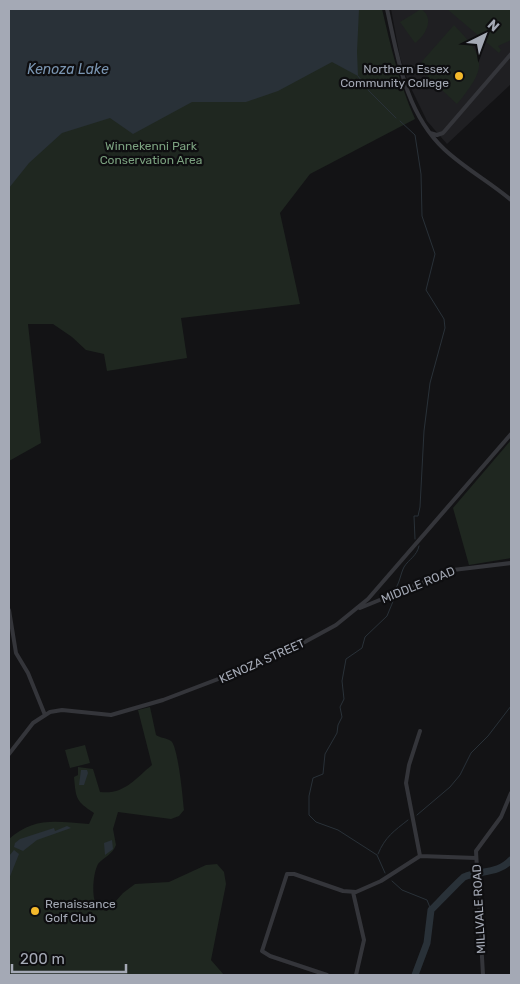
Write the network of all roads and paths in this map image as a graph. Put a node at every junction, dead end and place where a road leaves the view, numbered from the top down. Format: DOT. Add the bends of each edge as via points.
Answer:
graph roads {
  1 [pos="387,9"];
  2 [pos="511,54"];
  3 [pos="430,132"];
  4 [pos="511,200"];
  5 [pos="511,434"];
  6 [pos="511,563"];
  7 [pos="9,610"];
  8 [pos="356,610"];
  9 [pos="45,714"];
  10 [pos="420,731"];
  11 [pos="9,754"];
  12 [pos="511,793"];
  13 [pos="420,856"];
  14 [pos="476,858"];
  15 [pos="353,892"];
  16 [pos="327,975"];
  17 [pos="356,975"];
  18 [pos="483,975"];
  1 -- 3 [label="street" via="405,86"];
  2 -- 3 [label="street" via="443,133"];
  3 -- 4 [label="street" via="449,153"];
  5 -- 8 [label="street, KENOZA STREET"];
  6 -- 8 [label="street, MIDDLE ROAD" via="453,570"];
  7 -- 9 [label="street" via="16,653"];
  8 -- 9 [label="street, KENOZA STREET" via="288,652 163,700 111,714 62,710"];
  9 -- 11 [label="street" via="30,726"];
  10 -- 13 [label="street" via="406,783"];
  12 -- 14 [label="street, MILLVALE ROAD" via="501,817 477,848"];
  13 -- 14 [label="street"];
  13 -- 15 [label="street" via="381,881"];
  14 -- 18 [label="street, MILLVALE ROAD"];
  15 -- 16 [label="street" via="287,874 262,946 262,951 270,956"];
  15 -- 17 [label="street" via="364,940"];
}
